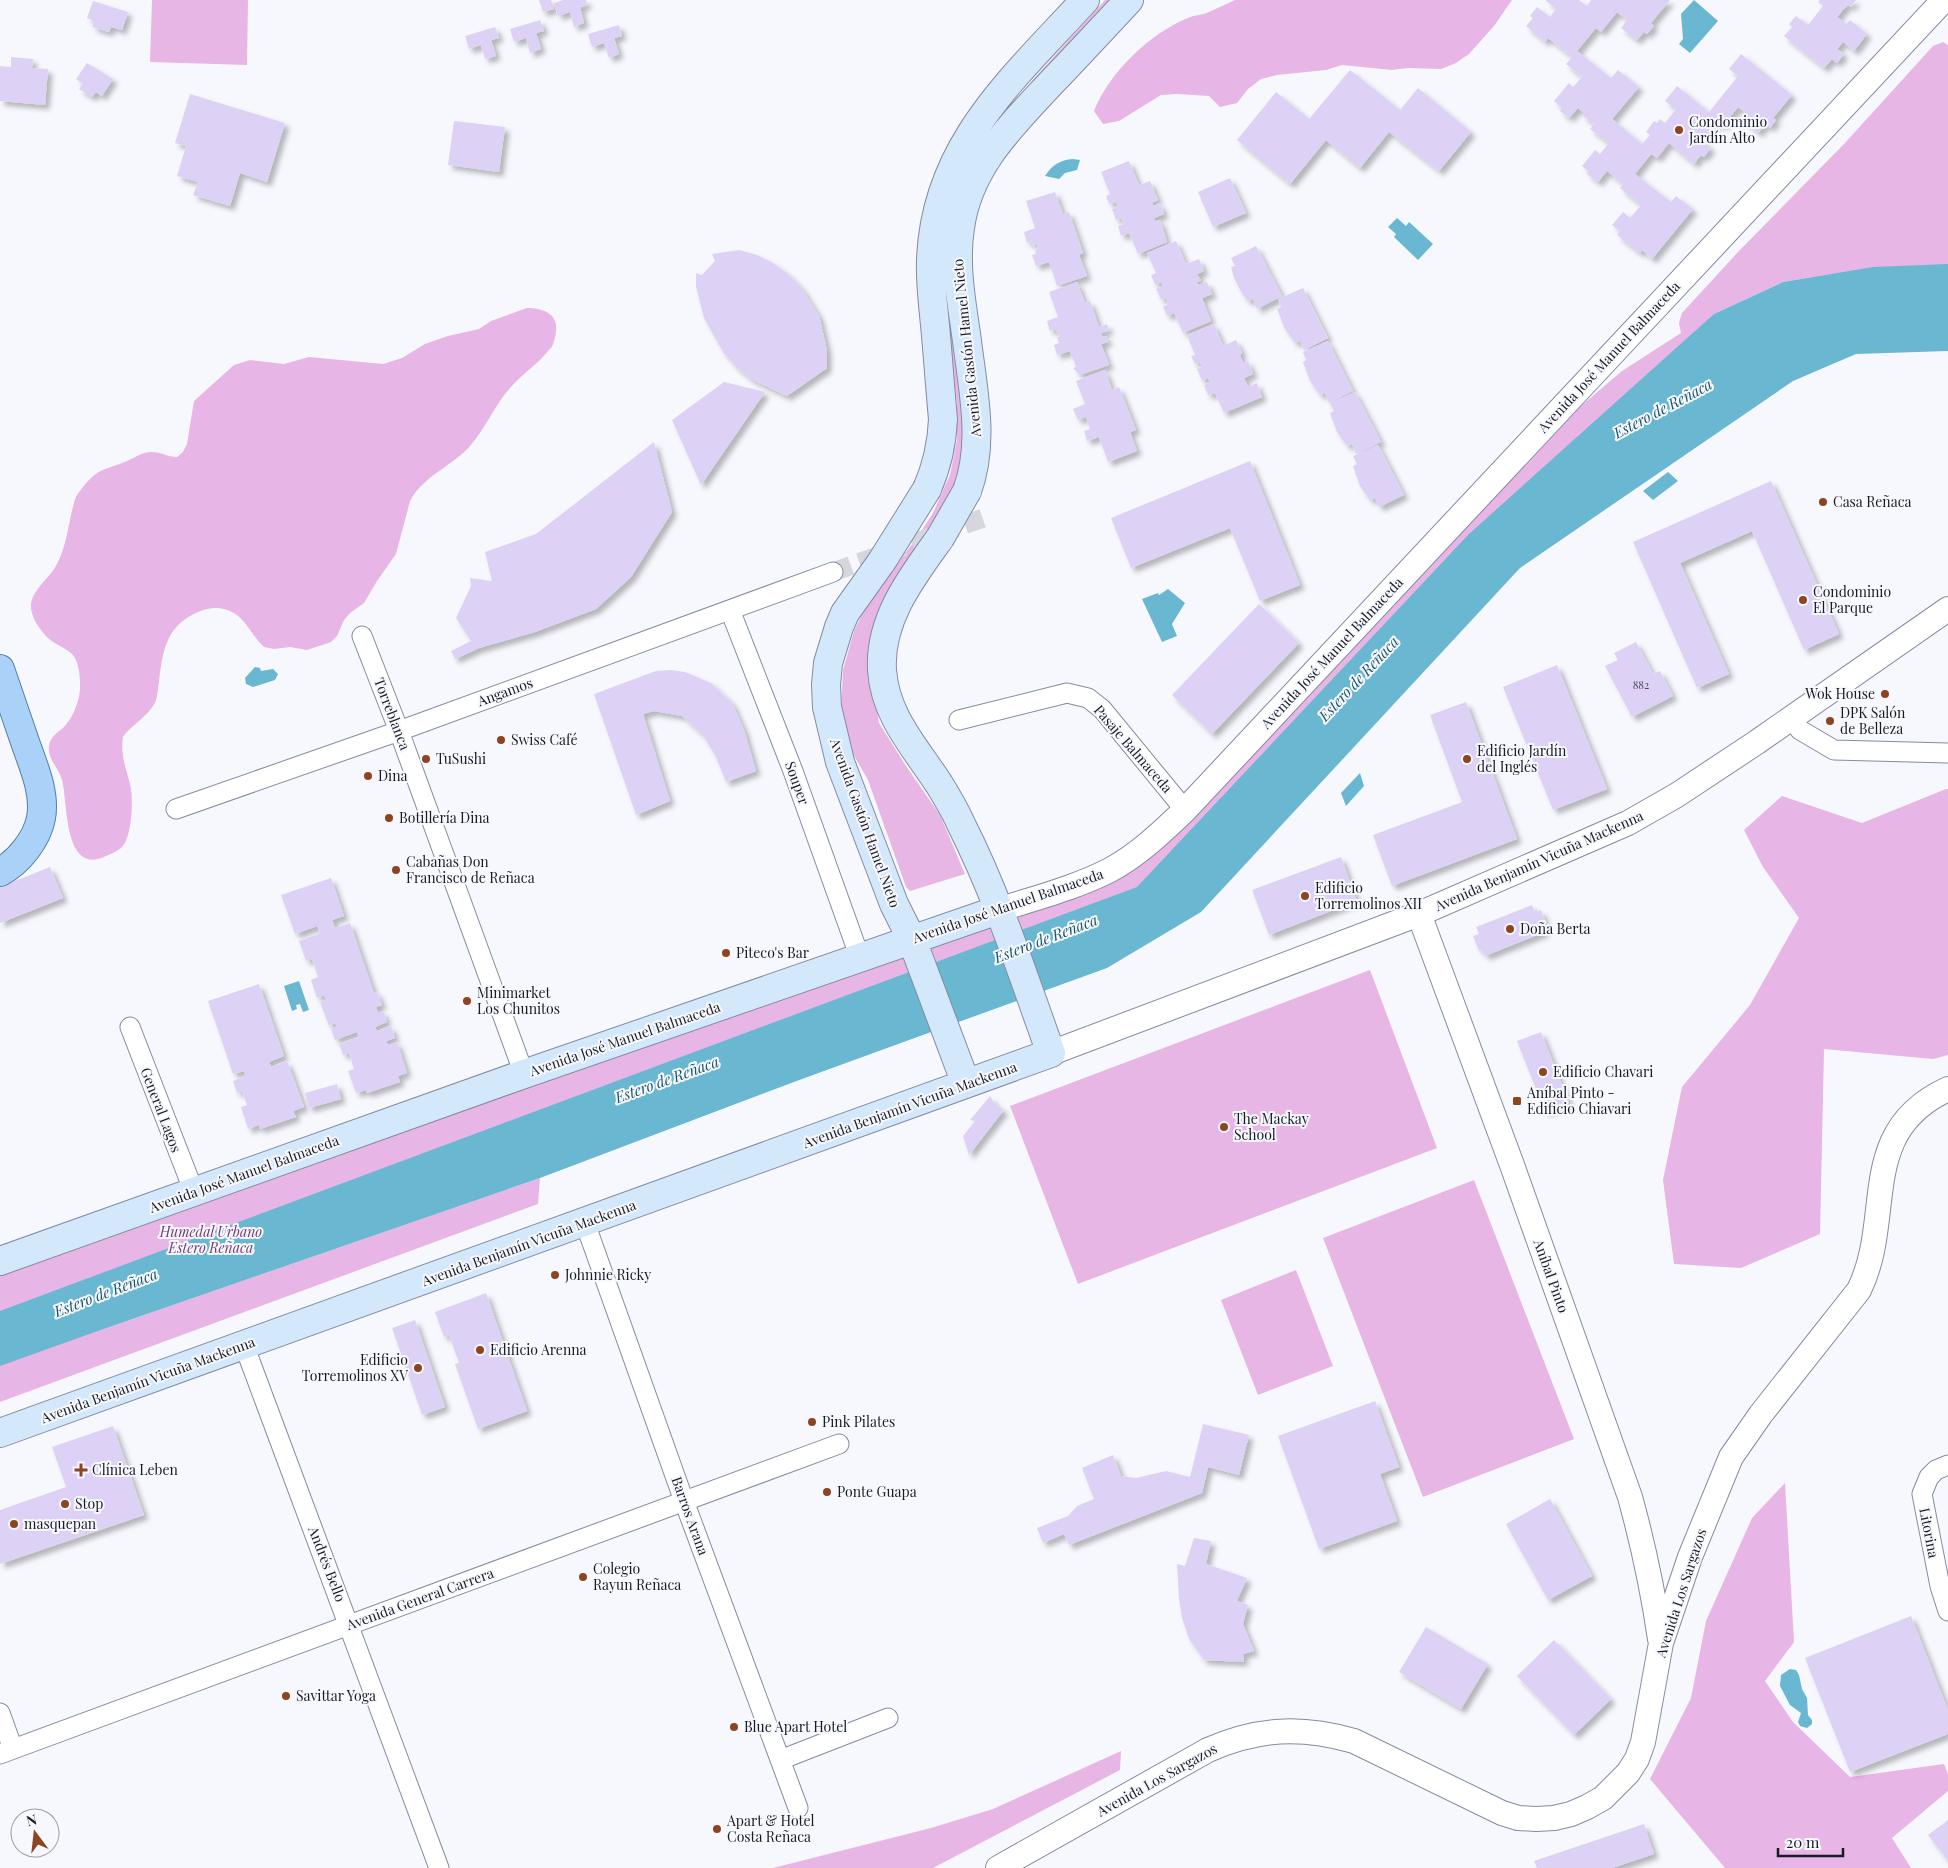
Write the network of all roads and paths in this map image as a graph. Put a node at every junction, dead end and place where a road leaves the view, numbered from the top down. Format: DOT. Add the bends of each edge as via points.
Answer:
graph roads {
  1 [pos="1085,0"];
  2 [pos="1128,0"];
  3 [pos="1943,5"];
  4 [pos="833,572"];
  5 [pos="1948,609"];
  6 [pos="730,610"];
  7 [pos="362,636"];
  8 [pos="0,669"];
  9 [pos="1791,717"];
  10 [pos="959,720"];
  11 [pos="399,731"];
  12 [pos="1948,754"];
  13 [pos="176,809"];
  14 [pos="1185,810"];
  15 [pos="0,872"];
  16 [pos="1419,914"];
  17 [pos="1002,920"];
  18 [pos="915,950"];
  19 [pos="860,958"];
  20 [pos="130,1027"];
  21 [pos="1051,1053"];
  22 [pos="524,1074"];
  23 [pos="966,1084"];
  24 [pos="1948,1089"];
  25 [pos="194,1192"];
  26 [pos="584,1223"];
  27 [pos="0,1261"];
  28 [pos="244,1345"];
  29 [pos="0,1433"];
  30 [pos="839,1444"];
  31 [pos="1948,1465"];
  32 [pos="684,1501"];
  33 [pos="1948,1611"];
  34 [pos="350,1625"];
  35 [pos="1661,1643"];
  36 [pos="0,1713"];
  37 [pos="888,1718"];
  38 [pos="7,1752"];
  39 [pos="780,1760"];
  40 [pos="798,1808"];
  41 [pos="439,1868"];
  42 [pos="998,1868"];
  1 -- 18 [label="main road, Avenida Gastón Hamel Nieto, bridge" via="981,117 948,177 939,204 931,260 943,419 939,458 927,489 845,614 828,663 826,707 840,762"];
  2 -- 17 [label="main road, Avenida Gastón Hamel Nieto, bridge" via="1002,136 979,169 964,207 958,267 974,394 975,466 967,491 894,608 882,652 884,688 896,722 939,784 961,823"];
  3 -- 14 [label="street, Avenida José Manuel Balmaceda"];
  4 -- 6 [label="street, Angamos"];
  5 -- 9 [label="street, Avenida Benjamín Vicuña Mackenna"];
  6 -- 11 [label="street, Angamos"];
  6 -- 19 [label="street, Souper" via="793,771"];
  7 -- 11 [label="street, Torreblanca"];
  8 -- 15 [label="main road" via="41,795 41,818 35,835 15,862"];
  9 -- 12 [label="street" via="1800,730 1834,750"];
  9 -- 16 [label="street, Avenida Benjamín Vicuña Mackenna" via="1650,812"];
  10 -- 14 [label="street, Pasaje Balmaceda" via="1067,693 1088,698 1102,709"];
  11 -- 13 [label="street, Angamos"];
  11 -- 22 [label="street, Torreblanca"];
  14 -- 17 [label="street, Avenida José Manuel Balmaceda" via="1160,834 1112,869"];
  16 -- 21 [label="street, Avenida Benjamín Vicuña Mackenna"];
  16 -- 35 [label="street, Aníbal Pinto" via="1630,1497 1654,1592"];
  17 -- 18 [label="main road, Avenida José Manuel Balmaceda"];
  17 -- 21 [label="main road, Avenida Gastón Hamel Nieto"];
  18 -- 19 [label="main road, Avenida José Manuel Balmaceda"];
  18 -- 23 [label="main road, Avenida Gastón Hamel Nieto"];
  19 -- 22 [label="main road, Avenida José Manuel Balmaceda"];
  20 -- 25 [label="street, General Lagos"];
  21 -- 23 [label="main road, Avenida Benjamín Vicuña Mackenna"];
  22 -- 25 [label="main road, Avenida José Manuel Balmaceda"];
  23 -- 26 [label="main road, Avenida Benjamín Vicuña Mackenna"];
  24 -- 35 [label="street, Avenida Los Sargazos" via="1912,1114 1889,1147 1882,1172 1874,1248 1868,1272 1859,1290 1731,1457 1690,1556"];
  25 -- 27 [label="main road, Avenida José Manuel Balmaceda"];
  26 -- 28 [label="main road, Avenida Benjamín Vicuña Mackenna"];
  26 -- 32 [label="street, Barros Arana"];
  28 -- 29 [label="main road, Avenida Benjamín Vicuña Mackenna"];
  28 -- 34 [label="street, Andrés Bello"];
  30 -- 32 [label="street, Avenida General Carrera"];
  31 -- 33 [label="street, Litorina" via="1928,1477 1922,1494"];
  32 -- 34 [label="street, Avenida General Carrera"];
  32 -- 39 [label="street, Barros Arana"];
  34 -- 38 [label="street, Avenida General Carrera"];
  34 -- 41 [label="street, Andrés Bello"];
  35 -- 42 [label="street, Avenida Los Sargazos" via="1647,1725 1636,1759 1628,1773 1603,1798 1571,1814 1536,1820 1502,1814 1354,1741 1310,1731 1288,1730 1227,1742 1208,1750"];
  36 -- 38 [label="street"];
  37 -- 39 [label="street"];
  39 -- 40 [label="street, Barros Arana"];
}
